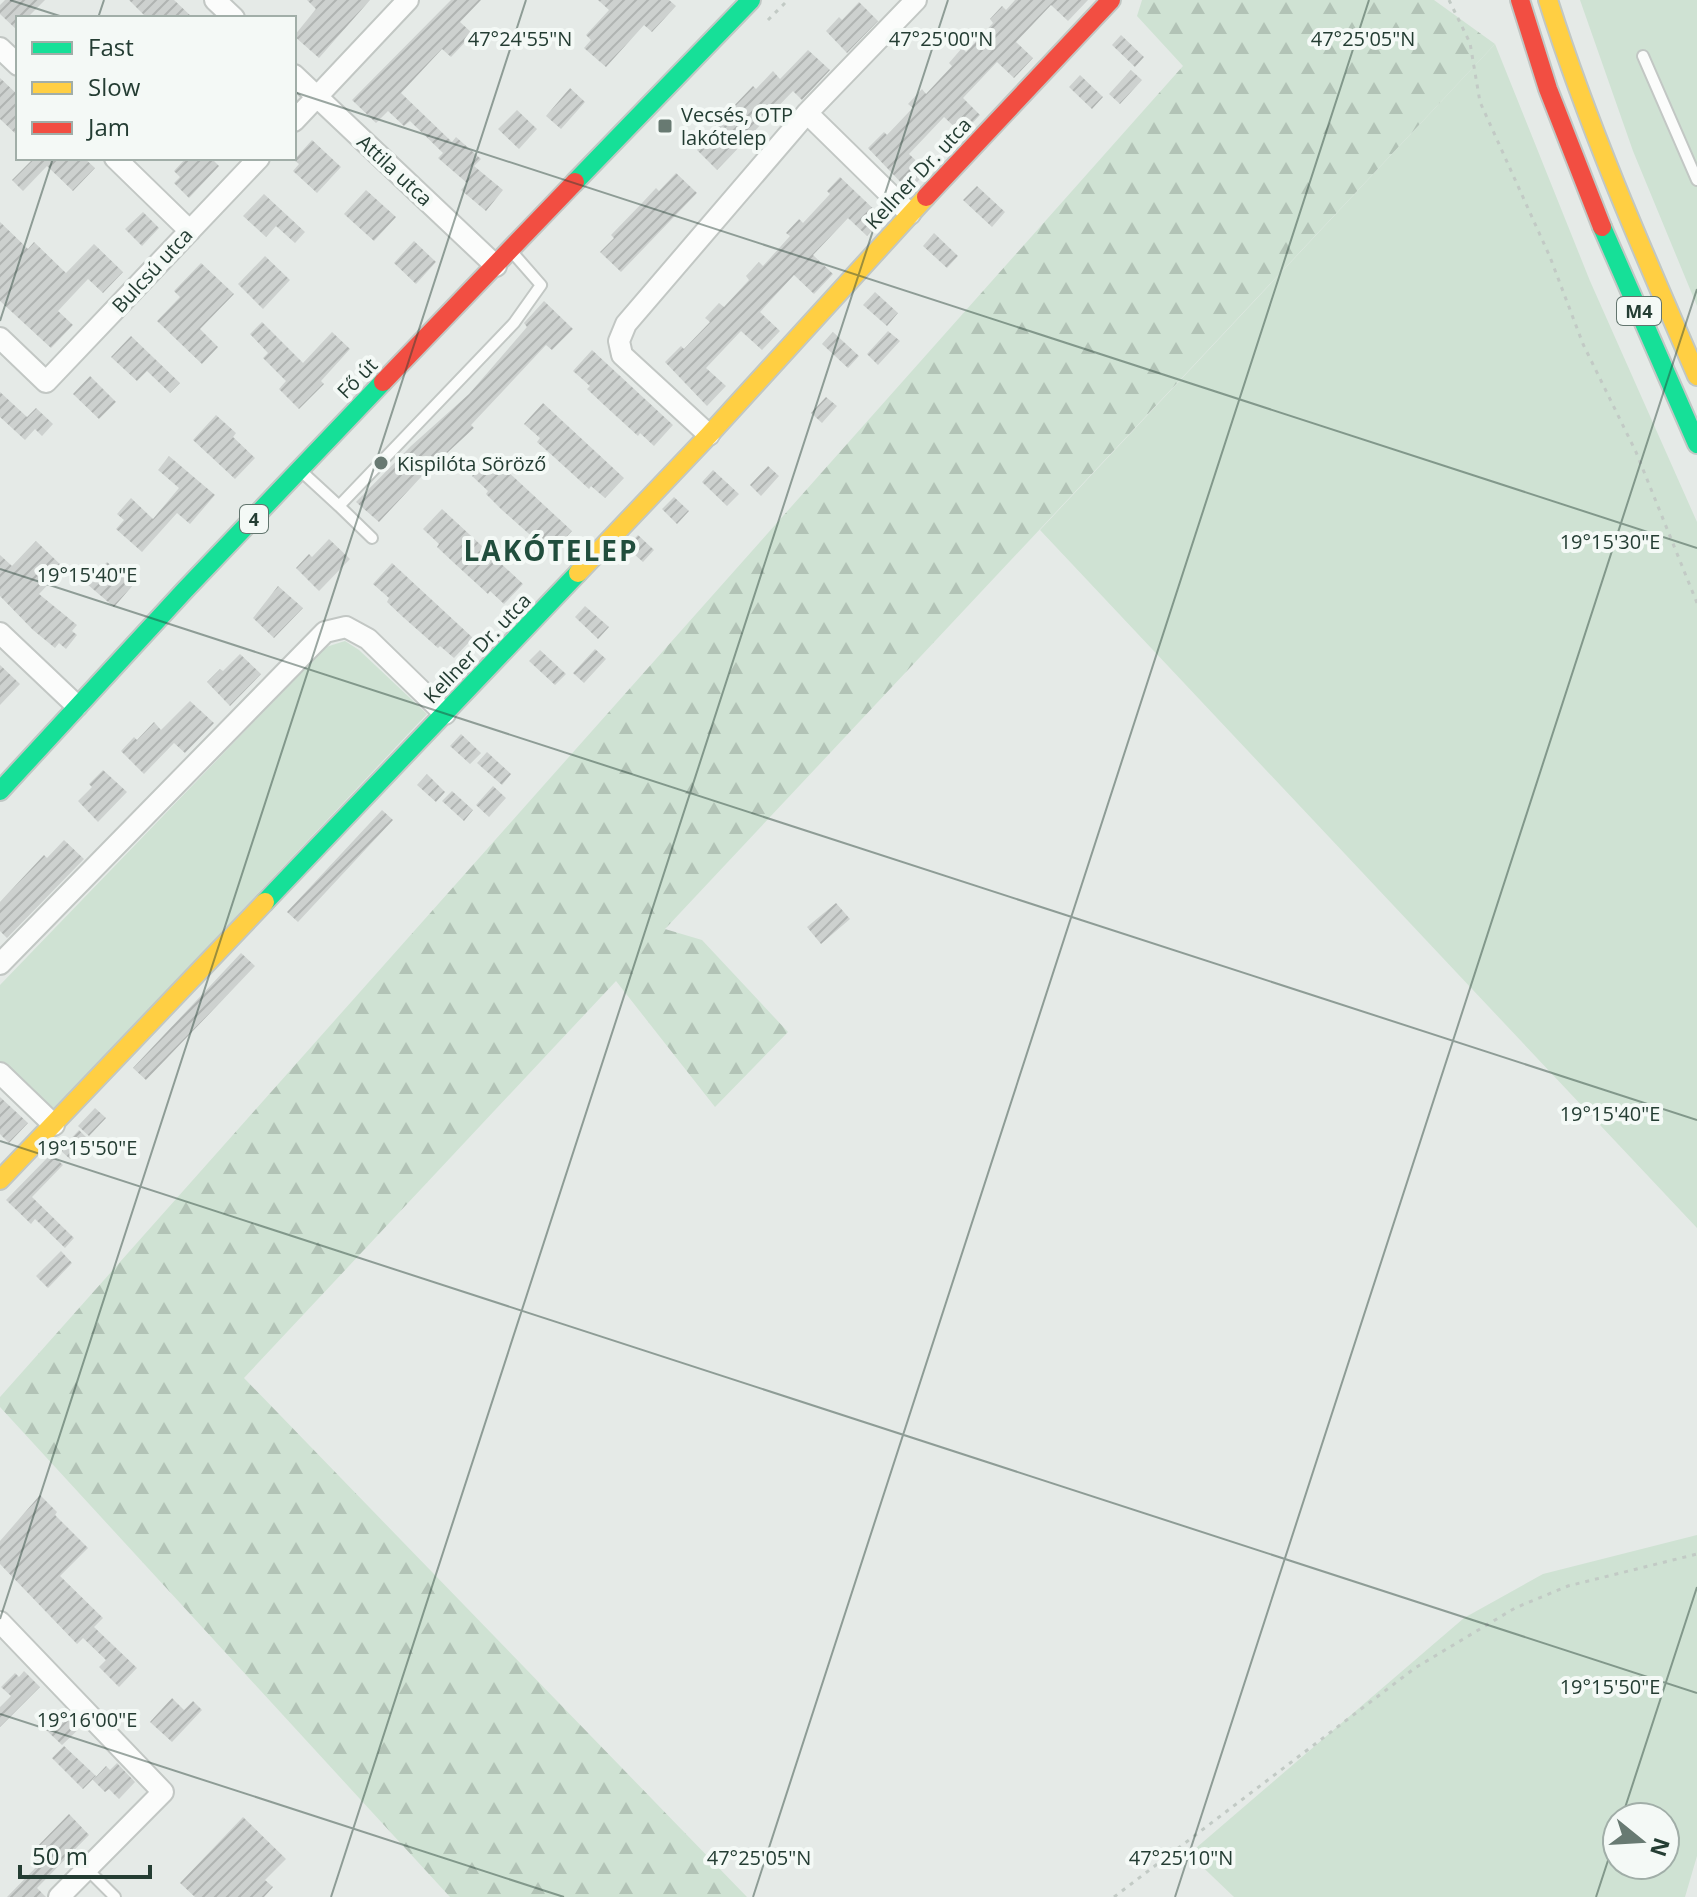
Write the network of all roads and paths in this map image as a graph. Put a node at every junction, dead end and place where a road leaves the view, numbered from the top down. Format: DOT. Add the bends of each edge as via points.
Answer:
graph roads {
  1 [pos="215,0"];
  2 [pos="408,0"];
  3 [pos="751,0"];
  4 [pos="916,0"];
  5 [pos="1111,0"];
  6 [pos="1449,0"];
  7 [pos="1520,0"];
  8 [pos="1548,0"];
  9 [pos="232,16"];
  10 [pos="0,48"];
  11 [pos="1643,56"];
  12 [pos="16,63"];
  13 [pos="296,77"];
  14 [pos="317,96"];
  15 [pos="807,113"];
  16 [pos="296,119"];
  17 [pos="117,160"];
  18 [pos="257,160"];
  19 [pos="1697,180"];
  20 [pos="910,214"];
  21 [pos="190,231"];
  22 [pos="510,250"];
  23 [pos="496,266"];
  24 [pos="0,338"];
  25 [pos="1697,376"];
  26 [pos="709,435"];
  27 [pos="1697,444"];
  28 [pos="300,470"];
  29 [pos="339,506"];
  30 [pos="372,538"];
  31 [pos="1697,603"];
  32 [pos="0,633"];
  33 [pos="77,706"];
  34 [pos="445,714"];
  35 [pos="0,791"];
  36 [pos="0,964"];
  37 [pos="0,1073"];
  38 [pos="54,1125"];
  39 [pos="0,1180"];
  40 [pos="1697,1554"];
  41 [pos="0,1622"];
  42 [pos="87,1869"];
  43 [pos="59,1897"];
  44 [pos="115,1897"];
  45 [pos="1114,1897"];
  1 -- 9 [label="street"];
  2 -- 14 [label="street"];
  3 -- 22 [label="main road, Fő út / 4"];
  4 -- 15 [label="street"];
  5 -- 20 [label="main road, Kellner Dr. utca"];
  6 -- 31 [label="path" via="1470,43 1480,102 1583,344 1636,452"];
  7 -- 27 [label="main road, M4" via="1581,178"];
  8 -- 25 [label="main road, M4" via="1606,166"];
  10 -- 12 [label="street"];
  11 -- 19 [label="lane"];
  13 -- 14 [label="street, Attila utca"];
  14 -- 16 [label="street"];
  14 -- 23 [label="street, Attila utca"];
  15 -- 20 [label="street"];
  15 -- 26 [label="street" via="626,324 619,341 622,355"];
  17 -- 21 [label="street"];
  18 -- 21 [label="street, Bulcsú utca"];
  20 -- 26 [label="main road, Kellner Dr. utca"];
  21 -- 24 [label="street, Bulcsú utca" via="46,382"];
  22 -- 23 [label="main road, Fő út / 4"];
  22 -- 29 [label="lane" via="541,285 514,323"];
  23 -- 28 [label="main road, Fő út / 4"];
  26 -- 34 [label="main road, Kellner Dr. utca"];
  28 -- 29 [label="lane"];
  28 -- 33 [label="main road, Fő út / 4"];
  29 -- 30 [label="lane"];
  32 -- 33 [label="street"];
  33 -- 35 [label="main road, Fő út / 4"];
  34 -- 36 [label="street" via="368,639 346,627 325,632"];
  34 -- 38 [label="main road, Kellner Dr. utca"];
  37 -- 38 [label="street"];
  38 -- 39 [label="main road, Kellner Dr. utca"];
  40 -- 45 [label="path" via="1568,1586 1515,1608 1415,1668"];
  41 -- 42 [label="street" via="163,1792"];
  42 -- 43 [label="street"];
  42 -- 44 [label="lane"];
}
